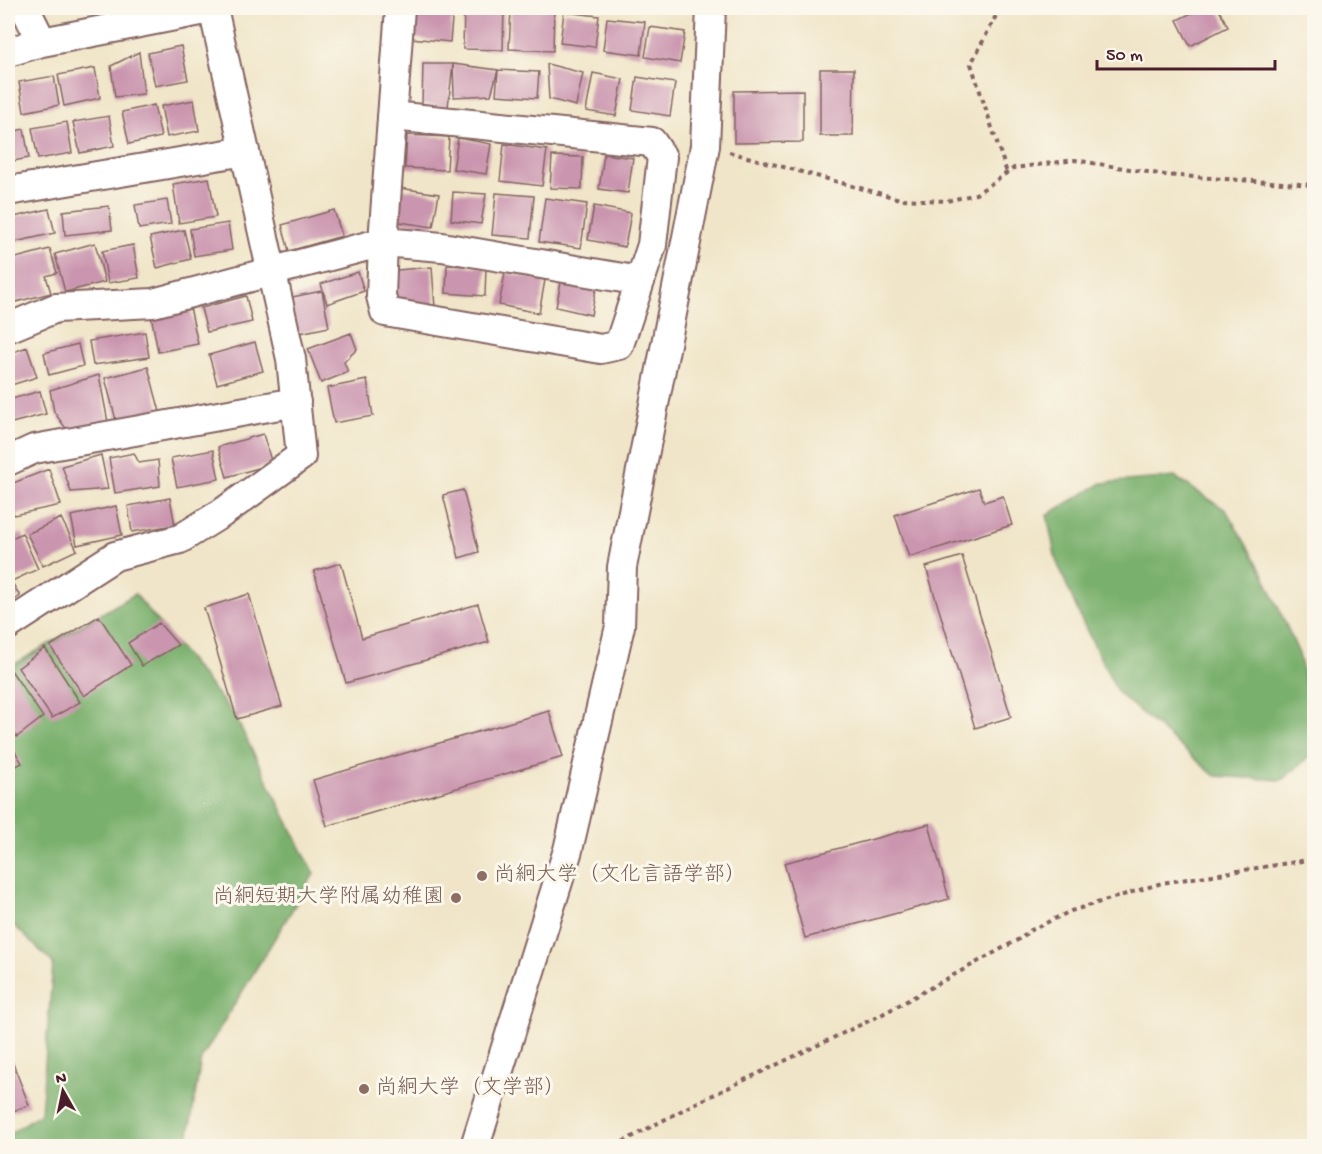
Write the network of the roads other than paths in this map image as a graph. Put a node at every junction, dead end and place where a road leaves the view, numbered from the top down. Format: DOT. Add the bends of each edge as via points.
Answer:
graph roads {
  1 [pos="25,8"];
  2 [pos="215,8"];
  3 [pos="400,8"];
  4 [pos="711,8"];
  5 [pos="42,42"];
  6 [pos="8,52"];
  7 [pos="392,117"];
  8 [pos="245,151"];
  9 [pos="8,191"];
  10 [pos="383,242"];
  11 [pos="272,272"];
  12 [pos="640,281"];
  13 [pos="8,328"];
  14 [pos="296,402"];
  15 [pos="8,461"];
  16 [pos="8,626"];
  17 [pos="475,1146"];
  1 -- 5 [label="street"];
  2 -- 5 [label="street"];
  2 -- 8 [label="street"];
  3 -- 7 [label="street"];
  4 -- 17 [label="street" via="705,146 622,567 621,626 568,850"];
  5 -- 6 [label="street"];
  7 -- 10 [label="street"];
  7 -- 12 [label="street" via="652,142 662,157 652,245"];
  8 -- 9 [label="street"];
  8 -- 11 [label="street"];
  10 -- 11 [label="street"];
  10 -- 12 [label="street" via="442,247"];
  10 -- 12 [label="street" via="381,296 385,312 601,349 619,345"];
  11 -- 13 [label="street" via="153,303 56,308"];
  11 -- 14 [label="street"];
  14 -- 15 [label="street" via="34,449"];
  14 -- 16 [label="street" via="301,456 180,539 116,556"];
}
